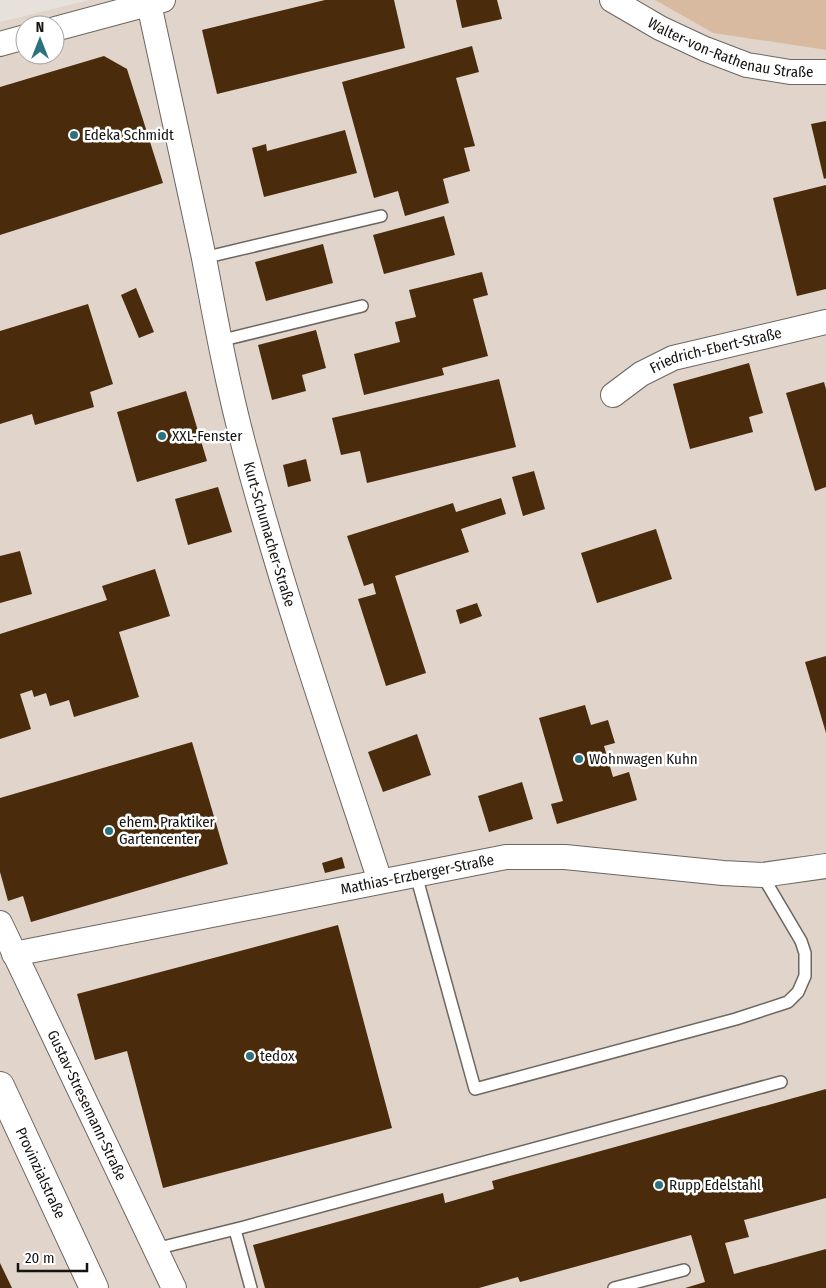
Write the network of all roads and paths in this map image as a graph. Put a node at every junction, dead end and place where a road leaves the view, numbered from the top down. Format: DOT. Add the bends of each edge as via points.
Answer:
graph roads {
  1 [pos="612,0"];
  2 [pos="156,2"];
  3 [pos="65,26"];
  4 [pos="15,40"];
  5 [pos="0,44"];
  6 [pos="826,72"];
  7 [pos="381,216"];
  8 [pos="204,258"];
  9 [pos="362,306"];
  10 [pos="826,322"];
  11 [pos="219,341"];
  12 [pos="614,395"];
  13 [pos="826,866"];
  14 [pos="416,874"];
  15 [pos="762,874"];
  16 [pos="380,882"];
  17 [pos="0,923"];
  18 [pos="14,954"];
  19 [pos="781,1082"];
  20 [pos="0,1086"];
  21 [pos="234,1230"];
  22 [pos="155,1249"];
  23 [pos="684,1270"];
  24 [pos="94,1288"];
  25 [pos="174,1288"];
  26 [pos="251,1288"];
  27 [pos="614,1288"];
  1 -- 6 [label="street, Walter-von-Rathenau Straße" via="660,28 747,65 790,72"];
  2 -- 3 [label="street"];
  2 -- 8 [label="street, Kurt-Schumacher-Straße"];
  4 -- 5 [label="street"];
  7 -- 8 [label="lane"];
  8 -- 11 [label="street, Kurt-Schumacher-Straße"];
  9 -- 11 [label="lane"];
  10 -- 12 [label="street, Friedrich-Ebert-Straße" via="673,358 641,374"];
  11 -- 16 [label="street, Kurt-Schumacher-Straße" via="274,555"];
  13 -- 15 [label="street, Mathias-Erzberger-Straße"];
  14 -- 15 [label="street, Mathias-Erzberger-Straße" via="506,857 565,857"];
  14 -- 15 [label="lane" via="474,1089 788,1002 798,992 805,976 804,948"];
  14 -- 16 [label="street, Mathias-Erzberger-Straße"];
  16 -- 18 [label="street, Mathias-Erzberger-Straße"];
  17 -- 18 [label="street, Gustav-Stresemann-Straße"];
  18 -- 22 [label="street, Gustav-Stresemann-Straße"];
  19 -- 21 [label="lane"];
  20 -- 24 [label="main road, Provinzialstraße"];
  21 -- 22 [label="lane"];
  21 -- 26 [label="lane"];
  22 -- 25 [label="street, Gustav-Stresemann-Straße"];
  23 -- 27 [label="lane"];
}
